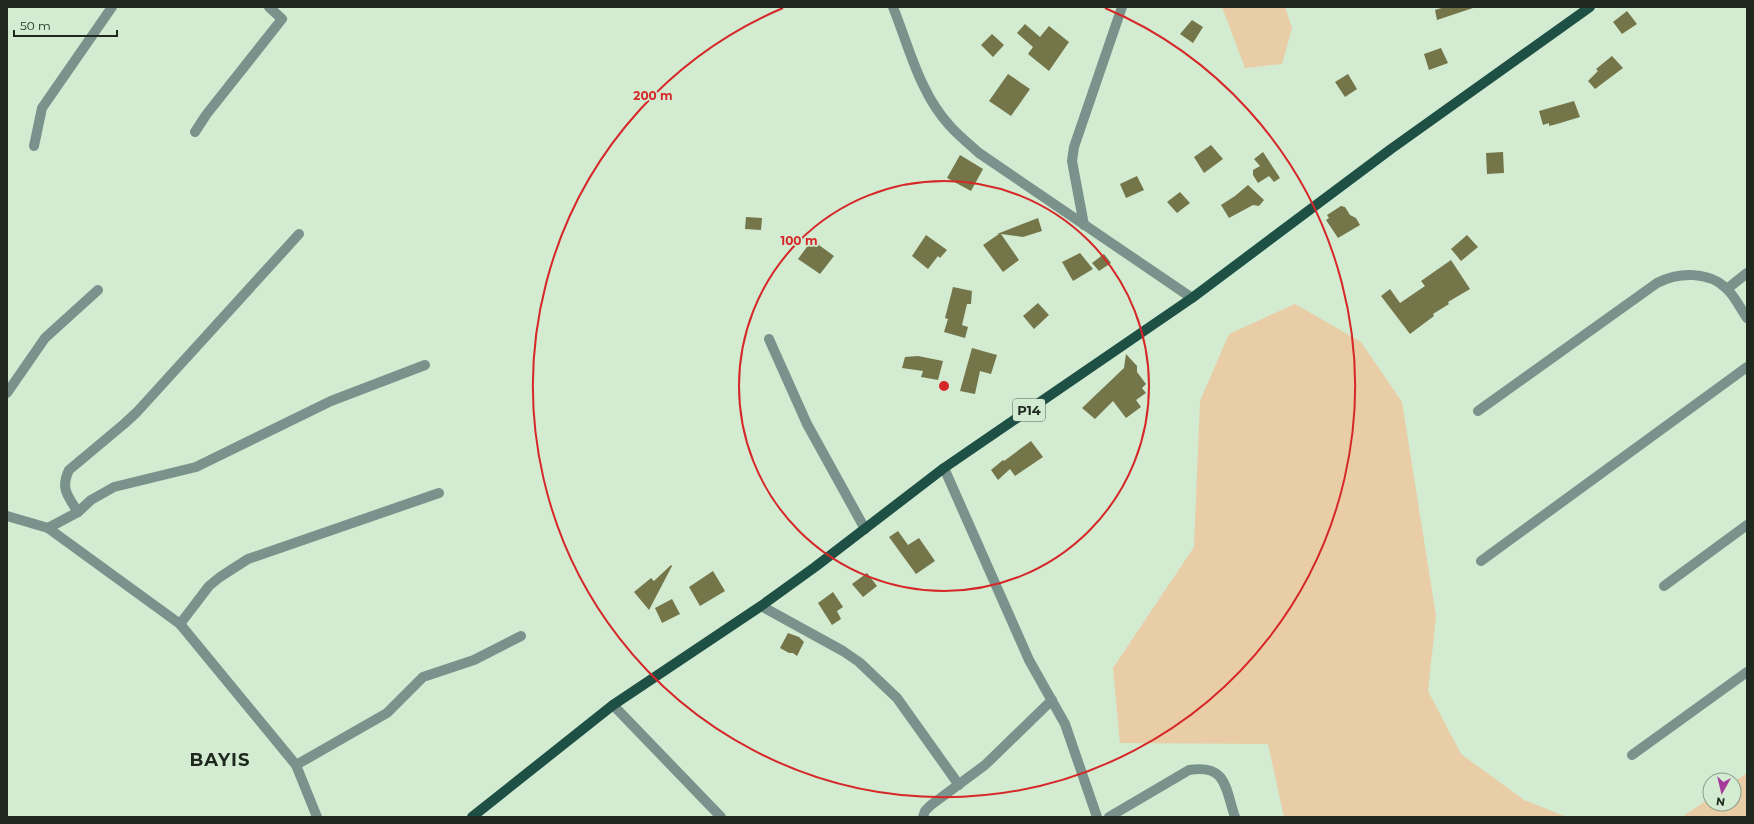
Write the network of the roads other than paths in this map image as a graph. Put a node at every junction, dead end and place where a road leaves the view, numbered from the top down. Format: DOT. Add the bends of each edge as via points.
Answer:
graph roads {
  1 [pos="112,7"];
  2 [pos="268,7"];
  3 [pos="893,7"];
  4 [pos="1122,7"];
  5 [pos="1590,7"];
  6 [pos="195,132"];
  7 [pos="34,146"];
  8 [pos="1084,225"];
  9 [pos="299,234"];
  10 [pos="1747,273"];
  11 [pos="1727,289"];
  12 [pos="98,290"];
  13 [pos="1192,298"];
  14 [pos="1747,318"];
  15 [pos="769,339"];
  16 [pos="425,365"];
  17 [pos="1747,367"];
  18 [pos="7,394"];
  19 [pos="1478,411"];
  20 [pos="944,468"];
  21 [pos="438,493"];
  22 [pos="78,512"];
  23 [pos="7,516"];
  24 [pos="1747,525"];
  25 [pos="48,528"];
  26 [pos="865,529"];
  27 [pos="1481,561"];
  28 [pos="1664,586"];
  29 [pos="761,606"];
  30 [pos="180,624"];
  31 [pos="521,636"];
  32 [pos="1747,672"];
  33 [pos="1052,700"];
  34 [pos="613,705"];
  35 [pos="1632,755"];
  36 [pos="296,765"];
  37 [pos="960,785"];
  38 [pos="317,817"];
  39 [pos="472,817"];
  40 [pos="721,817"];
  41 [pos="923,817"];
  42 [pos="1097,817"];
  43 [pos="1109,817"];
  44 [pos="1235,817"];
  1 -- 7 [label="street" via="42,108"];
  2 -- 6 [label="street" via="282,19"];
  3 -- 8 [label="street" via="922,81 932,102 949,125 979,153"];
  4 -- 8 [label="street" via="1074,147 1072,161"];
  5 -- 13 [label="main road, P14" via="1391,150"];
  8 -- 13 [label="street"];
  9 -- 22 [label="street" via="137,412 68,470 64,488"];
  10 -- 11 [label="street"];
  11 -- 14 [label="street"];
  11 -- 19 [label="street" via="1709,278 1695,275 1669,277"];
  12 -- 18 [label="street" via="45,338"];
  13 -- 20 [label="main road, P14"];
  15 -- 26 [label="street" via="807,424"];
  16 -- 22 [label="street" via="331,401 196,467 114,487 91,500"];
  17 -- 27 [label="street"];
  20 -- 26 [label="main road, P14"];
  20 -- 33 [label="street" via="1029,660"];
  21 -- 30 [label="street" via="248,560 209,586"];
  22 -- 25 [label="street"];
  23 -- 25 [label="street"];
  24 -- 28 [label="street"];
  25 -- 30 [label="street"];
  26 -- 29 [label="main road, P14"];
  29 -- 34 [label="main road, P14"];
  29 -- 37 [label="street" via="859,662 897,698"];
  30 -- 36 [label="street"];
  31 -- 36 [label="street" via="474,660 423,677 387,713"];
  32 -- 35 [label="street"];
  33 -- 37 [label="street" via="985,765"];
  33 -- 42 [label="street" via="1065,724"];
  34 -- 39 [label="main road, P14"];
  34 -- 40 [label="street"];
  36 -- 38 [label="street"];
  37 -- 41 [label="street" via="931,805"];
  43 -- 44 [label="street" via="1189,770 1202,768 1221,776"];
}
